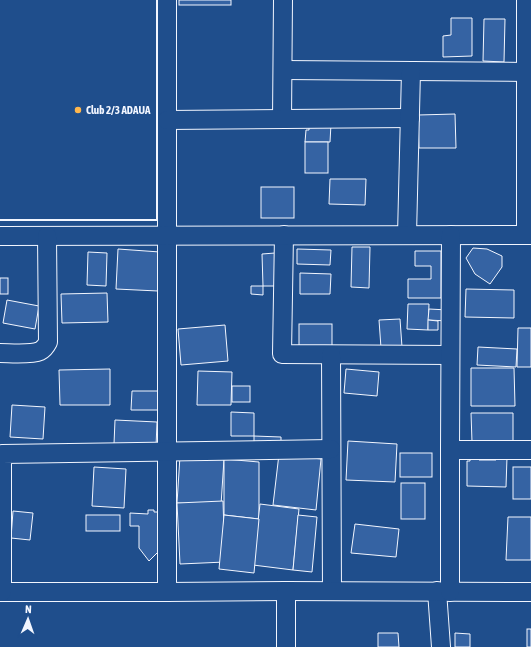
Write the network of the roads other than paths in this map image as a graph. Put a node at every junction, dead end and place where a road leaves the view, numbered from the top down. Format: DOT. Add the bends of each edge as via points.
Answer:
graph roads {
  1 [pos="167,0"];
  2 [pos="283,0"];
  3 [pos="526,0"];
  4 [pos="282,70"];
  5 [pos="411,71"];
  6 [pos="526,72"];
  7 [pos="410,118"];
  8 [pos="282,119"];
  9 [pos="167,120"];
  10 [pos="167,235"];
  11 [pos="284,235"];
  12 [pos="407,235"];
  13 [pos="451,235"];
  14 [pos="528,235"];
  15 [pos="0,236"];
  16 [pos="47,236"];
  17 [pos="0,353"];
  18 [pos="331,355"];
  19 [pos="450,355"];
  20 [pos="331,449"];
  21 [pos="450,450"];
  22 [pos="531,450"];
  23 [pos="167,451"];
  24 [pos="286,591"];
  25 [pos="332,591"];
  26 [pos="1,592"];
  27 [pos="167,592"];
  28 [pos="444,592"];
  29 [pos="531,592"];
  30 [pos="286,647"];
  31 [pos="441,647"];
  1 -- 9 [label="street"];
  2 -- 4 [label="street"];
  3 -- 6 [label="street"];
  4 -- 5 [label="street"];
  4 -- 8 [label="street"];
  5 -- 6 [label="street"];
  5 -- 7 [label="street"];
  6 -- 14 [label="street"];
  7 -- 8 [label="street"];
  7 -- 12 [label="street"];
  8 -- 9 [label="street"];
  9 -- 10 [label="street"];
  10 -- 11 [label="street"];
  10 -- 16 [label="street"];
  10 -- 23 [label="street"];
  11 -- 12 [label="street"];
  11 -- 18 [label="street" via="282,354"];
  12 -- 13 [label="street"];
  13 -- 14 [label="street"];
  13 -- 19 [label="street"];
  15 -- 16 [label="street"];
  16 -- 17 [label="street" via="46,347 39,352"];
  18 -- 19 [label="street"];
  18 -- 20 [label="street"];
  19 -- 21 [label="street"];
  20 -- 23 [label="street"];
  20 -- 25 [label="street"];
  21 -- 22 [label="street"];
  21 -- 28 [label="street"];
  23 -- 26 [label="street" via="2,454"];
  23 -- 27 [label="street"];
  24 -- 25 [label="street"];
  24 -- 27 [label="street"];
  24 -- 30 [label="street"];
  25 -- 28 [label="street"];
  26 -- 27 [label="street"];
  28 -- 29 [label="street"];
  28 -- 31 [label="street"];
}
